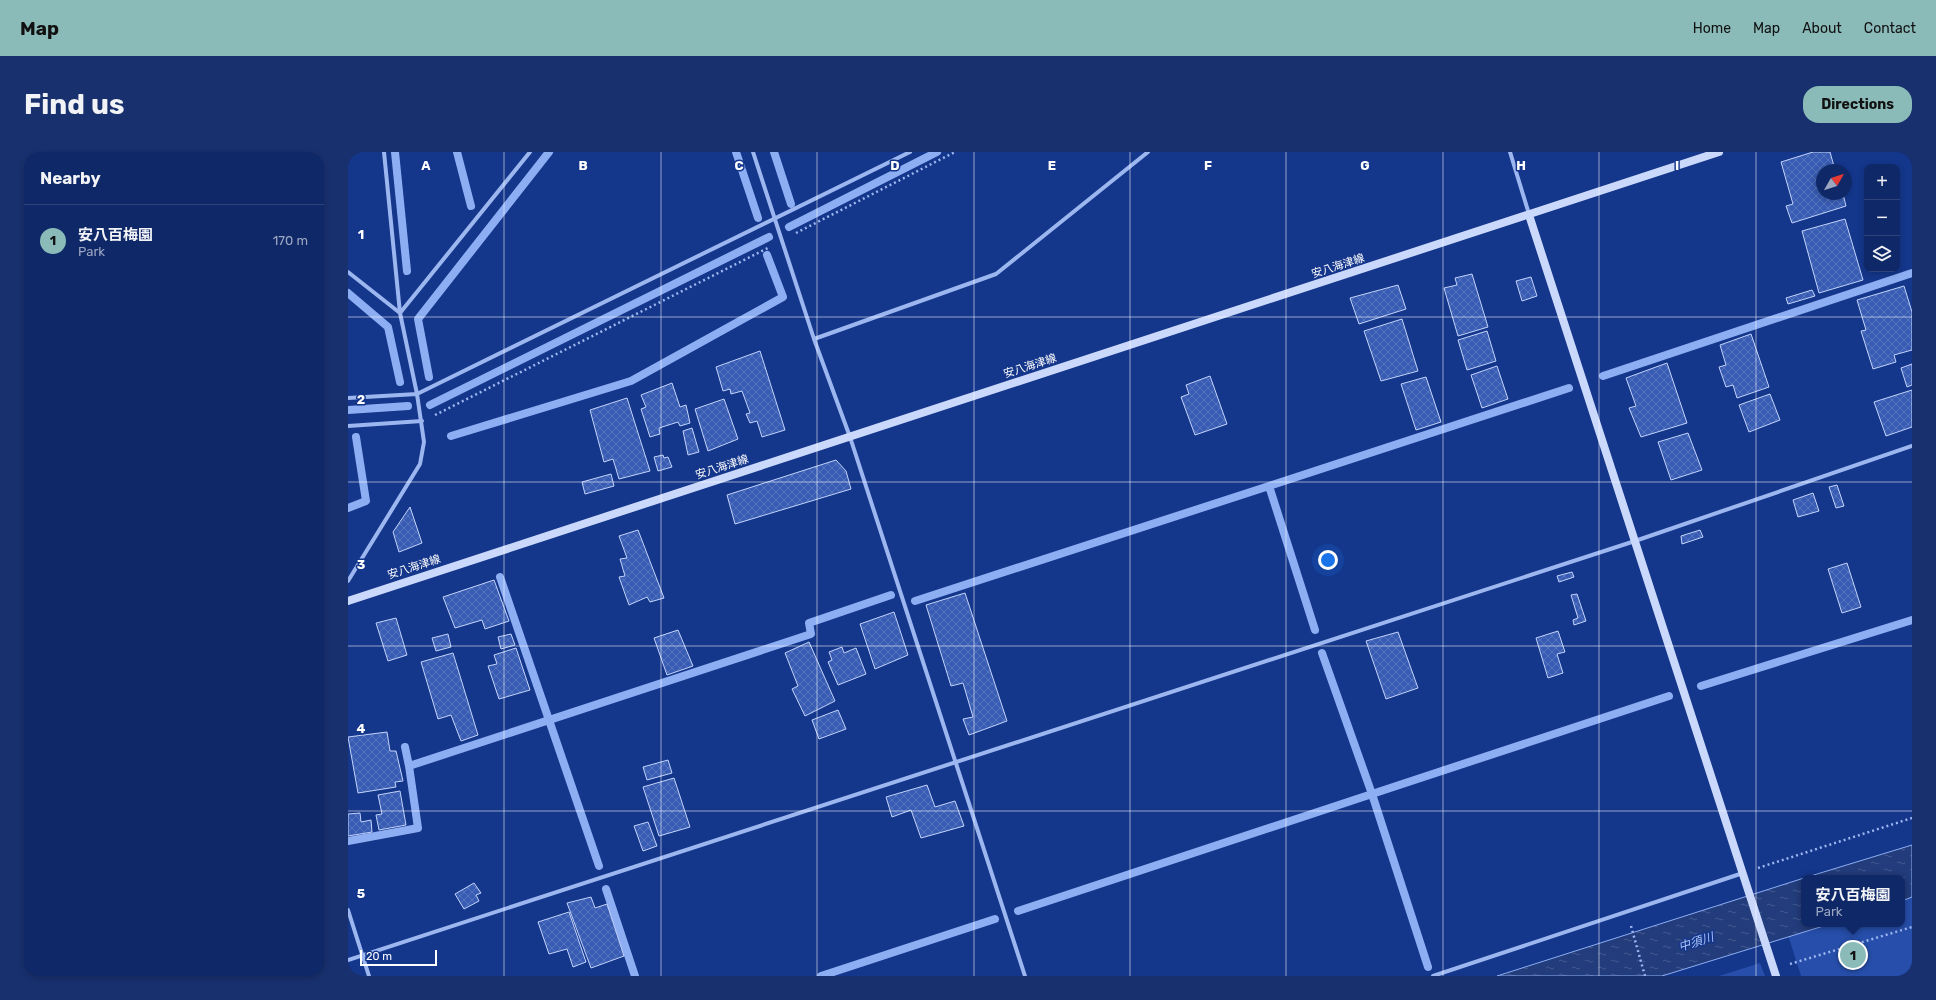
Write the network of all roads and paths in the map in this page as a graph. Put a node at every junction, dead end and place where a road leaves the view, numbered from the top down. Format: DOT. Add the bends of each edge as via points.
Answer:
graph roads {
  1 [pos="384,152"];
  2 [pos="530,152"];
  3 [pos="753,152"];
  4 [pos="910,152"];
  5 [pos="955,152"];
  6 [pos="1148,152"];
  7 [pos="1510,152"];
  8 [pos="1719,152"];
  9 [pos="1529,215"];
  10 [pos="774,218"];
  11 [pos="782,241"];
  12 [pos="348,272"];
  13 [pos="400,313"];
  14 [pos="814,339"];
  15 [pos="417,394"];
  16 [pos="348,398"];
  17 [pos="422,421"];
  18 [pos="348,426"];
  19 [pos="850,436"];
  20 [pos="1912,446"];
  21 [pos="1635,541"];
  22 [pos="348,581"];
  23 [pos="348,601"];
  24 [pos="955,762"];
  25 [pos="1912,818"];
  26 [pos="1744,876"];
  27 [pos="348,910"];
  28 [pos="1630,924"];
  29 [pos="1912,927"];
  30 [pos="362,955"];
  31 [pos="348,960"];
  32 [pos="1774,969"];
  33 [pos="369,976"];
  34 [pos="1025,976"];
  35 [pos="1433,976"];
  36 [pos="1645,976"];
  1 -- 13 [label="street"];
  2 -- 13 [label="street"];
  3 -- 10 [label="street"];
  4 -- 10 [label="street"];
  5 -- 11 [label="path"];
  6 -- 14 [label="street" via="996,274"];
  7 -- 9 [label="street"];
  8 -- 9 [label="main road, 安八海津線"];
  9 -- 19 [label="main road, 安八海津線"];
  9 -- 21 [label="main road"];
  10 -- 11 [label="street"];
  10 -- 15 [label="street"];
  11 -- 14 [label="street"];
  11 -- 17 [label="path"];
  12 -- 13 [label="street"];
  13 -- 15 [label="street"];
  14 -- 19 [label="street"];
  15 -- 16 [label="street"];
  15 -- 17 [label="street"];
  17 -- 18 [label="street"];
  17 -- 22 [label="street" via="424,442 420,464"];
  19 -- 23 [label="main road, 安八海津線"];
  19 -- 24 [label="street"];
  20 -- 21 [label="street"];
  21 -- 24 [label="street"];
  21 -- 26 [label="main road"];
  24 -- 30 [label="street"];
  24 -- 34 [label="street"];
  25 -- 26 [label="path"];
  26 -- 32 [label="main road"];
  26 -- 35 [label="street"];
  27 -- 30 [label="street"];
  28 -- 36 [label="path"];
  29 -- 32 [label="path"];
  30 -- 31 [label="street"];
  30 -- 33 [label="street"];
}
